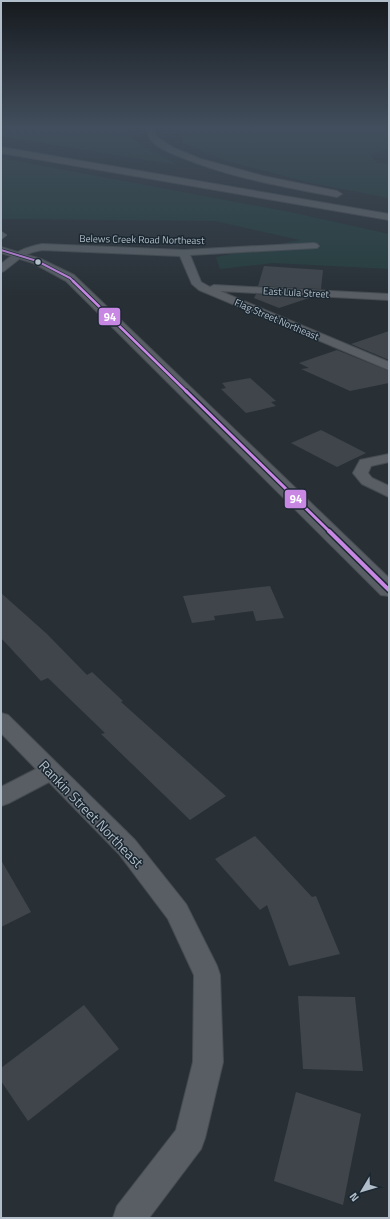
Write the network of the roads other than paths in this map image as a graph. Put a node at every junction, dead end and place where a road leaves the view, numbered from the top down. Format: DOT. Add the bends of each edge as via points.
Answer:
graph roads {
  1 [pos="189,183"];
  2 [pos="252,183"];
  3 [pos="284,183"];
  4 [pos="304,203"];
  5 [pos="389,217"];
  6 [pos="389,222"];
  7 [pos="1,232"];
  8 [pos="1,239"];
  9 [pos="314,246"];
  10 [pos="1,250"];
  11 [pos="184,253"];
  12 [pos="19,254"];
  13 [pos="1,270"];
  14 [pos="203,288"];
  15 [pos="389,297"];
  16 [pos="389,366"];
  17 [pos="389,458"];
  18 [pos="389,492"];
  19 [pos="389,590"];
  20 [pos="1,720"];
  21 [pos="50,771"];
  22 [pos="1,797"];
  23 [pos="129,1218"];
  1 -- 4 [label="highway"];
  2 -- 3 [label="highway" via="345,197"];
  4 -- 5 [label="highway"];
  4 -- 6 [label="highway"];
  7 -- 8 [label="lane" via="5,235"];
  9 -- 11 [label="street, Belews Creek Road Northeast"];
  10 -- 12 [label="street"];
  11 -- 12 [label="street, Belews Creek Road Northeast" via="42,246 30,248"];
  11 -- 14 [label="street" via="197,284"];
  12 -- 13 [label="street"];
  12 -- 19 [label="street" via="53,267 70,278"];
  14 -- 15 [label="street, East Lula Street"];
  14 -- 16 [label="street, Flag Street Northeast"];
  17 -- 18 [label="street" via="364,463 360,473 367,481"];
  20 -- 21 [label="street, Rankin Street Northeast"];
  21 -- 22 [label="street"];
  21 -- 23 [label="street, Rankin Street Northeast" via="127,848 177,912 207,974 208,1062 190,1138"];
}
